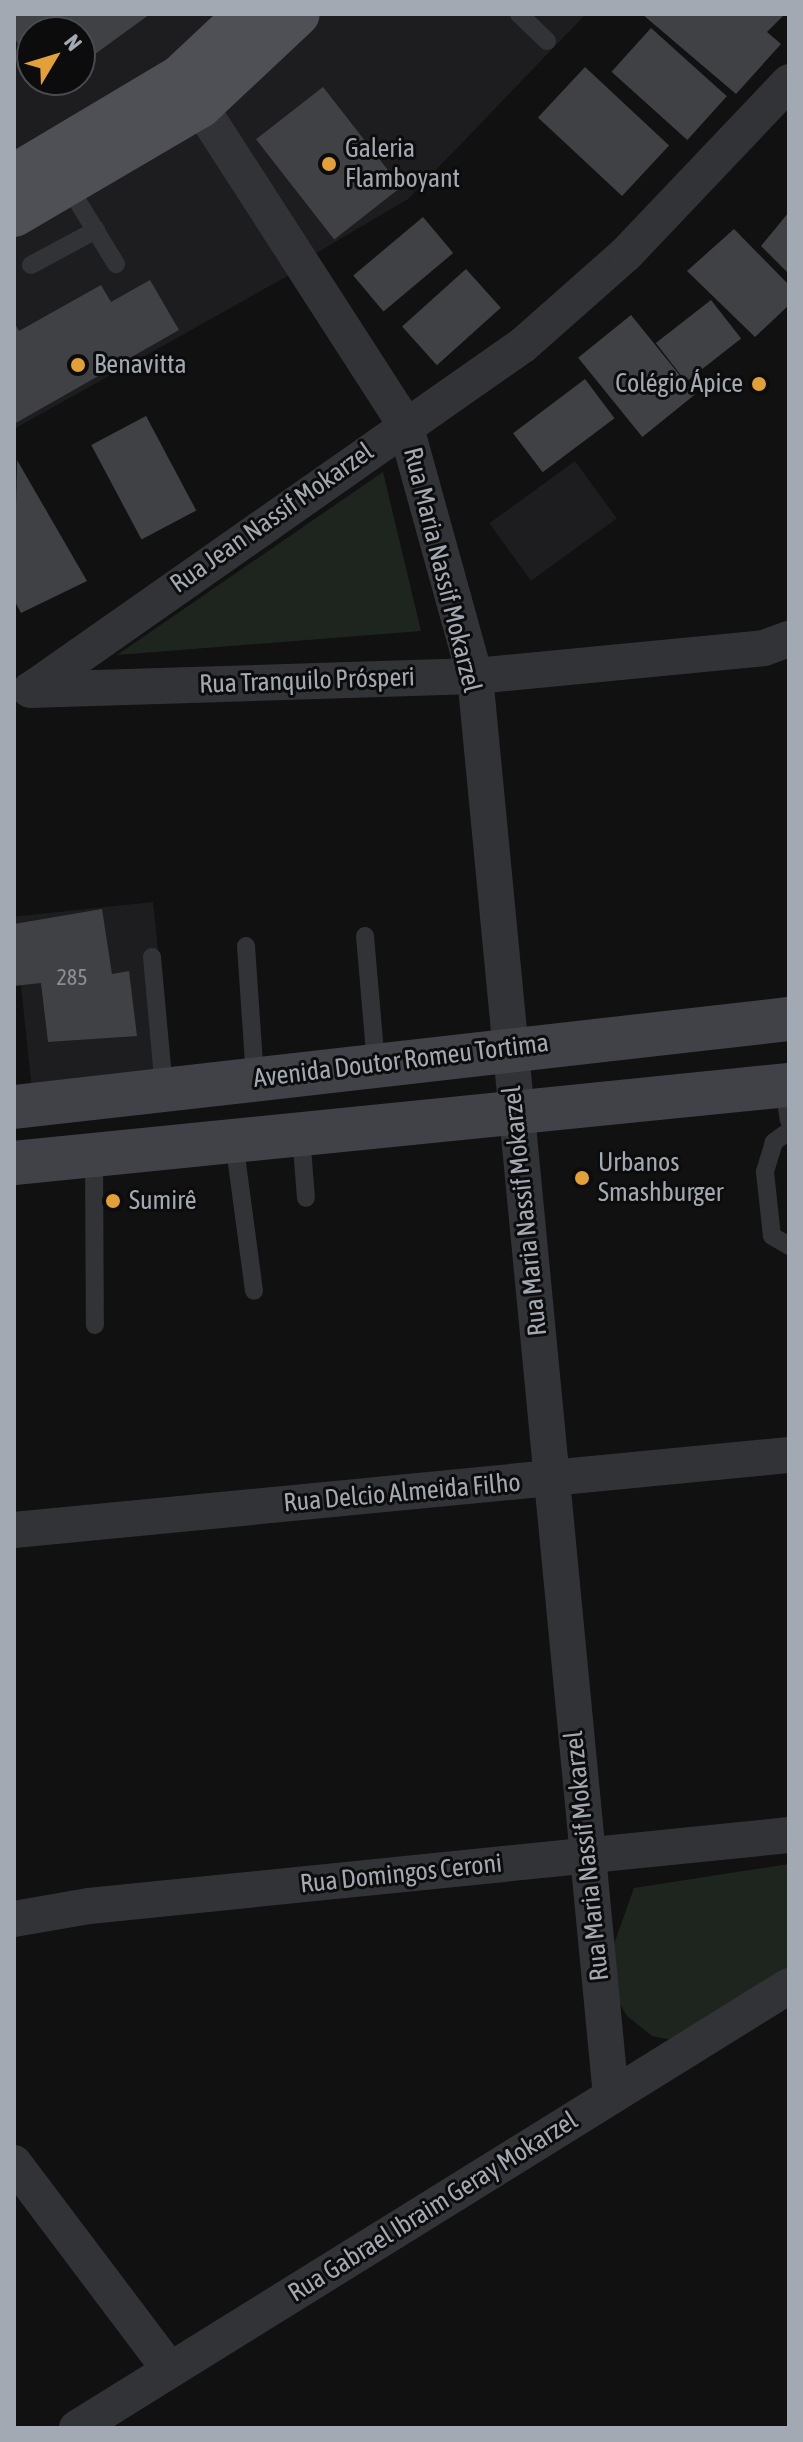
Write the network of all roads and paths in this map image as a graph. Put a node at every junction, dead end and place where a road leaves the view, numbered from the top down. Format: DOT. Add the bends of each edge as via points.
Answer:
graph roads {
  1 [pos="298,14"];
  2 [pos="519,14"];
  3 [pos="245,15"];
  4 [pos="547,41"];
  5 [pos="789,82"];
  6 [pos="200,106"];
  7 [pos="14,176"];
  8 [pos="67,184"];
  9 [pos="14,215"];
  10 [pos="96,230"];
  11 [pos="116,264"];
  12 [pos="31,265"];
  13 [pos="405,424"];
  14 [pos="789,639"];
  15 [pos="475,676"];
  16 [pos="23,692"];
  17 [pos="365,936"];
  18 [pos="246,946"];
  19 [pos="152,957"];
  20 [pos="789,1019"];
  21 [pos="509,1048"];
  22 [pos="376,1064"];
  23 [pos="255,1079"];
  24 [pos="164,1089"];
  25 [pos="787,1097"];
  26 [pos="14,1107"];
  27 [pos="516,1114"];
  28 [pos="789,1131"];
  29 [pos="301,1135"];
  30 [pos="234,1141"];
  31 [pos="94,1155"];
  32 [pos="14,1163"];
  33 [pos="306,1198"];
  34 [pos="789,1246"];
  35 [pos="254,1291"];
  36 [pos="95,1325"];
  37 [pos="789,1455"];
  38 [pos="551,1479"];
  39 [pos="14,1530"];
  40 [pos="789,1835"];
  41 [pos="587,1854"];
  42 [pos="14,1919"];
  43 [pos="789,1986"];
  44 [pos="611,2097"];
  45 [pos="14,2163"];
  46 [pos="170,2370"];
  47 [pos="77,2428"];
  1 -- 6 [label="main road"];
  2 -- 4 [label="lane"];
  3 -- 7 [label="main road" via="180,77"];
  5 -- 13 [label="street, Rua Jean Nassif Mokarzel" via="626,254 523,345"];
  6 -- 8 [label="main road"];
  6 -- 13 [label="street, Rua Maria Nassif Mokarzel"];
  8 -- 9 [label="main road"];
  8 -- 10 [label="lane"];
  10 -- 11 [label="lane"];
  10 -- 12 [label="lane"];
  13 -- 15 [label="street, Rua Maria Nassif Mokarzel"];
  13 -- 16 [label="street, Rua Jean Nassif Mokarzel"];
  14 -- 15 [label="street, Rua Tranquilo Prósperi" via="764,648"];
  15 -- 16 [label="street, Rua Tranquilo Prósperi"];
  15 -- 21 [label="street, Rua Maria Nassif Mokarzel"];
  17 -- 22 [label="lane"];
  18 -- 23 [label="lane"];
  19 -- 24 [label="lane"];
  20 -- 21 [label="main road, Avenida Doutor Romeu Tortima"];
  21 -- 22 [label="main road, Avenida Doutor Romeu Tortima"];
  21 -- 27 [label="street, Rua Maria Nassif Mokarzel"];
  22 -- 23 [label="main road, Avenida Doutor Romeu Tortima"];
  23 -- 24 [label="main road, Avenida Doutor Romeu Tortima"];
  24 -- 26 [label="main road, Avenida Doutor Romeu Tortima"];
  25 -- 27 [label="main road"];
  27 -- 29 [label="main road"];
  27 -- 38 [label="street, Rua Maria Nassif Mokarzel"];
  28 -- 34 [label="lane" via="774,1142 765,1172 772,1236"];
  29 -- 30 [label="main road"];
  29 -- 33 [label="lane"];
  30 -- 31 [label="main road"];
  30 -- 35 [label="lane"];
  31 -- 32 [label="main road"];
  31 -- 36 [label="lane"];
  37 -- 38 [label="street, Rua Delcio Almeida Filho"];
  38 -- 39 [label="street, Rua Delcio Almeida Filho"];
  38 -- 41 [label="street, Rua Maria Nassif Mokarzel"];
  40 -- 41 [label="street, Rua Domingos Ceroni"];
  41 -- 42 [label="street, Rua Domingos Ceroni"];
  41 -- 44 [label="street, Rua Maria Nassif Mokarzel"];
  43 -- 44 [label="street, Rua Gabrael Ibraim Geray Mokarzel"];
  44 -- 46 [label="street, Rua Gabrael Ibraim Geray Mokarzel"];
  45 -- 46 [label="street"];
  46 -- 47 [label="street, Rua Gabrael Ibraim Geray Mokarzel"];
}
